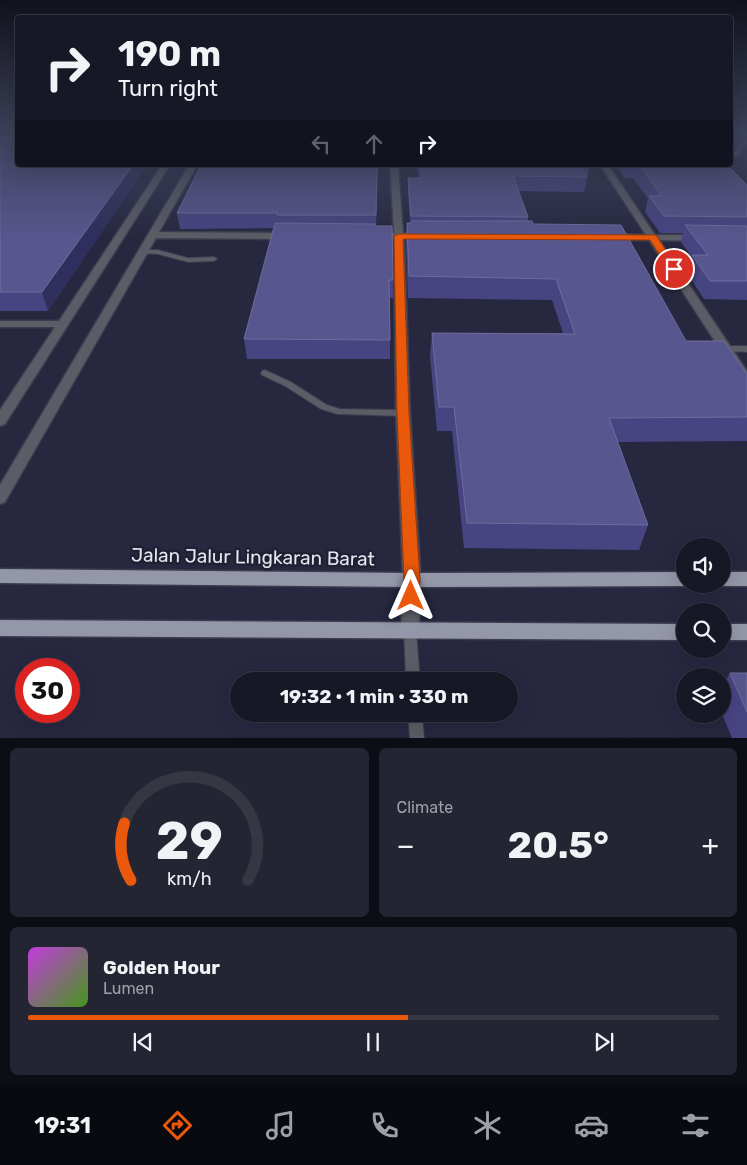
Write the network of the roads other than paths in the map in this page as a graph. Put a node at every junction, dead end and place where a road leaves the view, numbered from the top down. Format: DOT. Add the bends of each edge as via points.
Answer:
graph roads {
  1 [pos="163,169"];
  2 [pos="190,169"];
  3 [pos="394,169"];
  4 [pos="607,169"];
  5 [pos="152,235"];
  6 [pos="300,236"];
  7 [pos="369,236"];
  8 [pos="399,236"];
  9 [pos="428,236"];
  10 [pos="604,237"];
  11 [pos="653,237"];
  12 [pos="709,238"];
  13 [pos="141,252"];
  14 [pos="214,260"];
  15 [pos="0,324"];
  16 [pos="62,324"];
  17 [pos="726,349"];
  18 [pos="747,349"];
  19 [pos="265,373"];
  20 [pos="747,380"];
  21 [pos="403,413"];
  22 [pos="0,421"];
  23 [pos="0,498"];
  24 [pos="0,576"];
  25 [pos="676,579"];
  26 [pos="731,579"];
  27 [pos="747,579"];
  28 [pos="412,580"];
  29 [pos="0,628"];
  30 [pos="410,630"];
  31 [pos="676,632"];
  32 [pos="731,632"];
  33 [pos="747,632"];
  34 [pos="412,672"];
  35 [pos="416,722"];
  36 [pos="417,738"];
  1 -- 16 [label="street"];
  2 -- 5 [label="street"];
  3 -- 8 [label="street"];
  4 -- 11 [label="street"];
  5 -- 6 [label="street"];
  5 -- 13 [label="street"];
  7 -- 8 [label="street"];
  8 -- 9 [label="street"];
  8 -- 21 [label="street"];
  10 -- 11 [label="street"];
  11 -- 12 [label="street"];
  11 -- 17 [label="street"];
  13 -- 14 [label="lane" via="158,252 188,260"];
  13 -- 23 [label="street"];
  15 -- 16 [label="street"];
  16 -- 22 [label="street"];
  17 -- 18 [label="lane"];
  17 -- 20 [label="street"];
  19 -- 21 [label="lane" via="324,407 340,412"];
  21 -- 28 [label="street"];
  24 -- 28 [label="main road, Jalan Jalur Lingkaran Barat"];
  25 -- 28 [label="main road, Jalan Jalur Lingkaran Barat"];
  26 -- 27 [label="main road"];
  28 -- 30 [label="street"];
  29 -- 30 [label="main road"];
  30 -- 31 [label="main road"];
  30 -- 34 [label="lane"];
  32 -- 33 [label="main road"];
  35 -- 36 [label="lane"];
}
